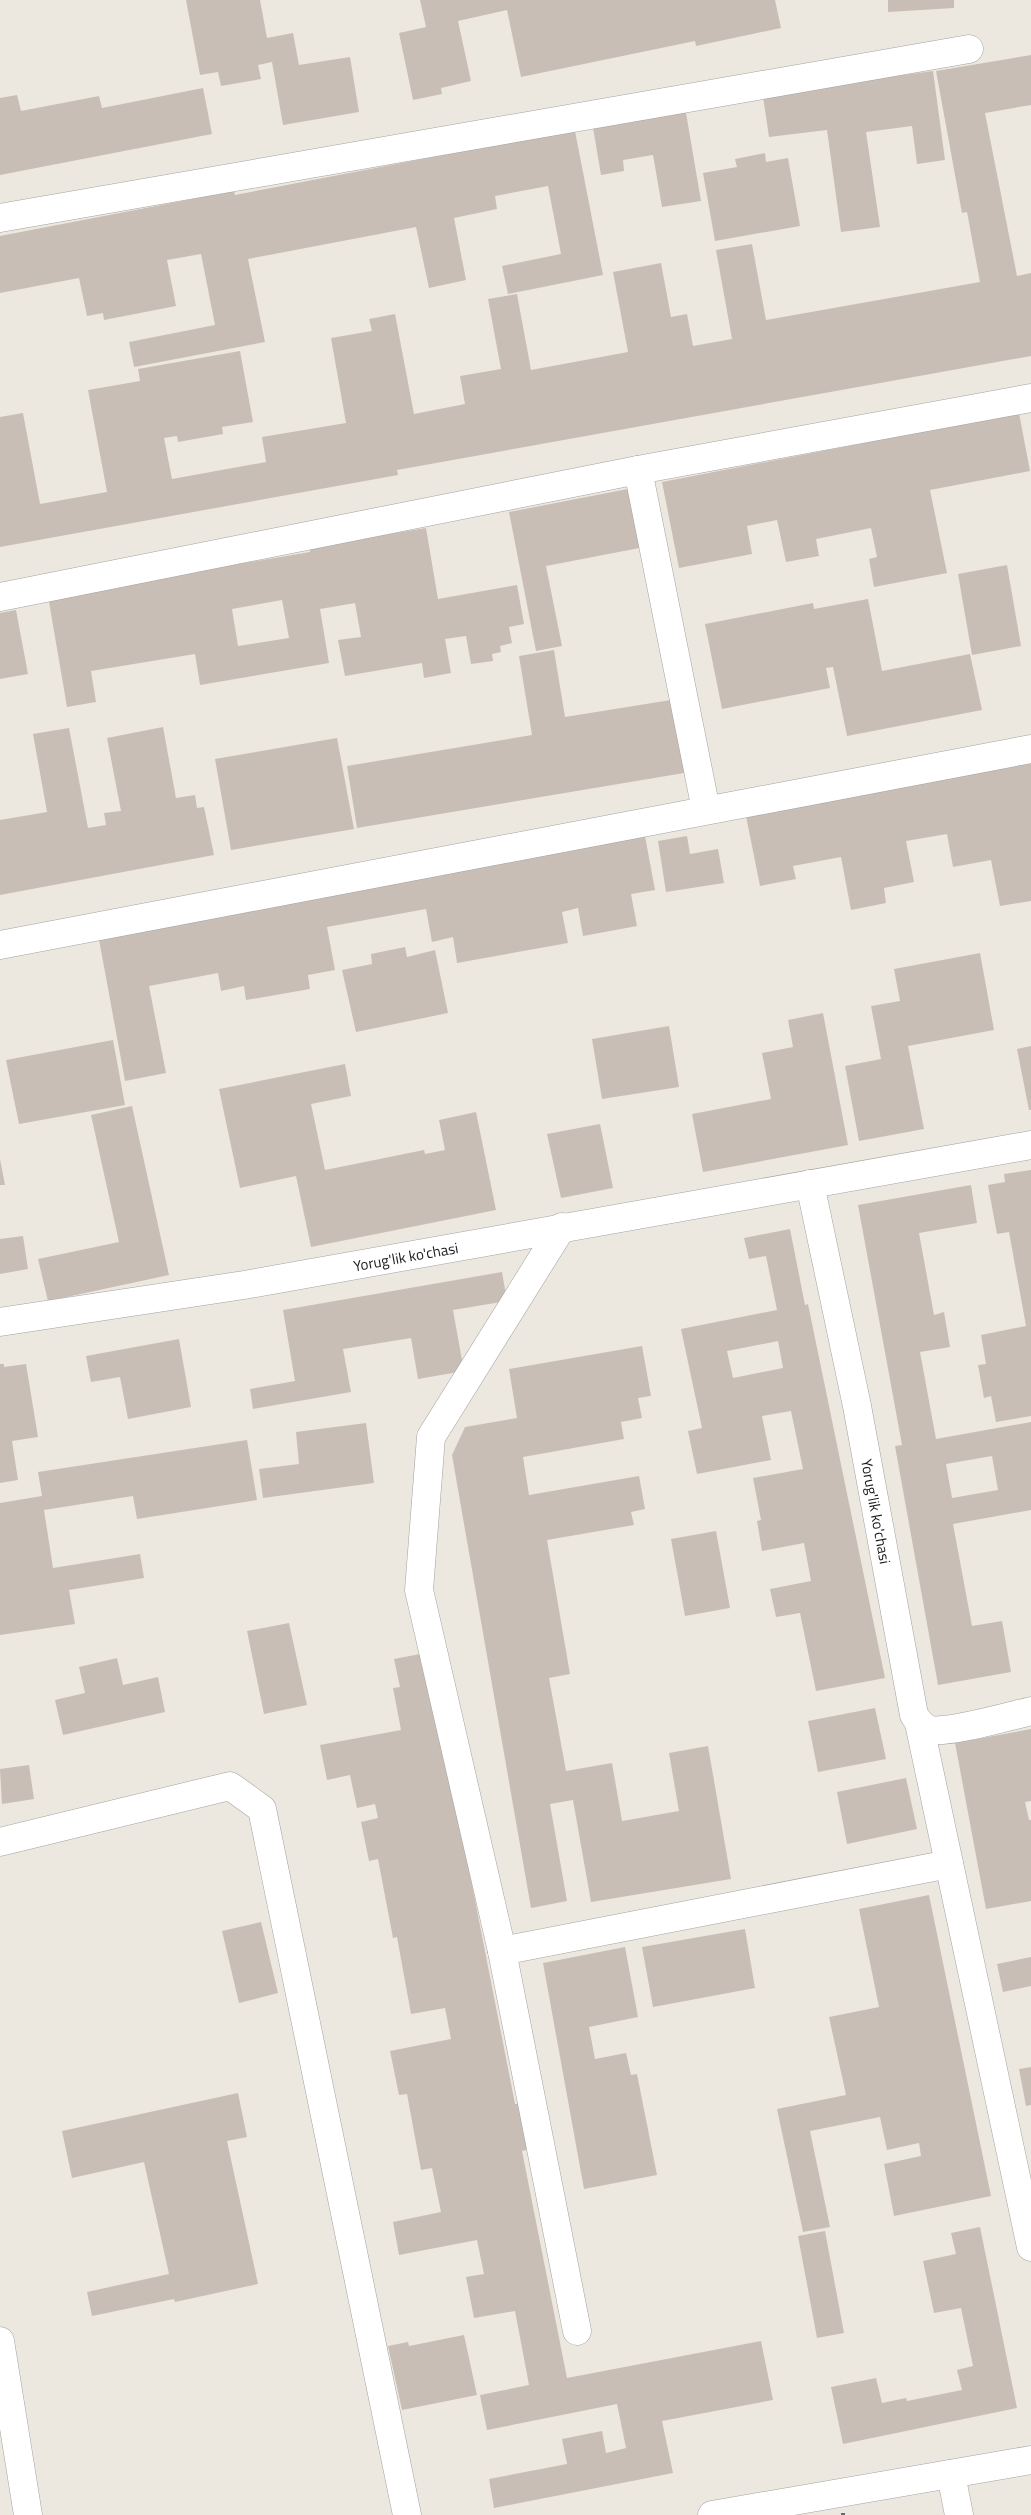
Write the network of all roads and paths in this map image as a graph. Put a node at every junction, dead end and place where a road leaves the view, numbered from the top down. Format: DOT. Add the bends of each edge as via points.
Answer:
graph roads {
  1 [pos="969,49"];
  2 [pos="0,218"];
  3 [pos="1031,398"];
  4 [pos="638,470"];
  5 [pos="0,597"];
  6 [pos="1031,749"];
  7 [pos="706,810"];
  8 [pos="0,945"];
  9 [pos="1031,1145"];
  10 [pos="810,1184"];
  11 [pos="562,1227"];
  12 [pos="0,1322"];
  13 [pos="1031,1711"];
  14 [pos="919,1723"];
  15 [pos="0,1842"];
  16 [pos="949,1864"];
  17 [pos="502,1951"];
  18 [pos="1031,2247"];
  19 [pos="577,2331"];
  20 [pos="0,2342"];
  21 [pos="0,2346"];
  22 [pos="1031,2460"];
  23 [pos="951,2474"];
  24 [pos="804,2507"];
  25 [pos="28,2515"];
  26 [pos="407,2515"];
  27 [pos="712,2515"];
  28 [pos="959,2515"];
  1 -- 2 [label="street"];
  3 -- 4 [label="street"];
  4 -- 5 [label="street"];
  4 -- 7 [label="street"];
  6 -- 7 [label="street"];
  7 -- 8 [label="street"];
  9 -- 10 [label="street, Yorug'lik ko'chasi"];
  10 -- 11 [label="street, Yorug'lik ko'chasi"];
  10 -- 14 [label="street, Yorug'lik ko'chasi" via="857,1406 909,1697"];
  11 -- 12 [label="street, Yorug'lik ko'chasi" via="244,1285"];
  11 -- 17 [label="street" via="431,1437 419,1590"];
  13 -- 14 [label="street" via="950,1728 930,1730"];
  14 -- 16 [label="street, Yorug'lik ko'chasi"];
  15 -- 26 [label="street" via="230,1786 262,1810"];
  16 -- 17 [label="street"];
  16 -- 18 [label="street, Yorug'lik ko'chasi"];
  17 -- 19 [label="street"];
  20 -- 21 [label="street"];
  21 -- 25 [label="street"];
  22 -- 23 [label="street"];
  23 -- 24 [label="street"];
  23 -- 28 [label="street"];
  24 -- 27 [label="street"];
}
